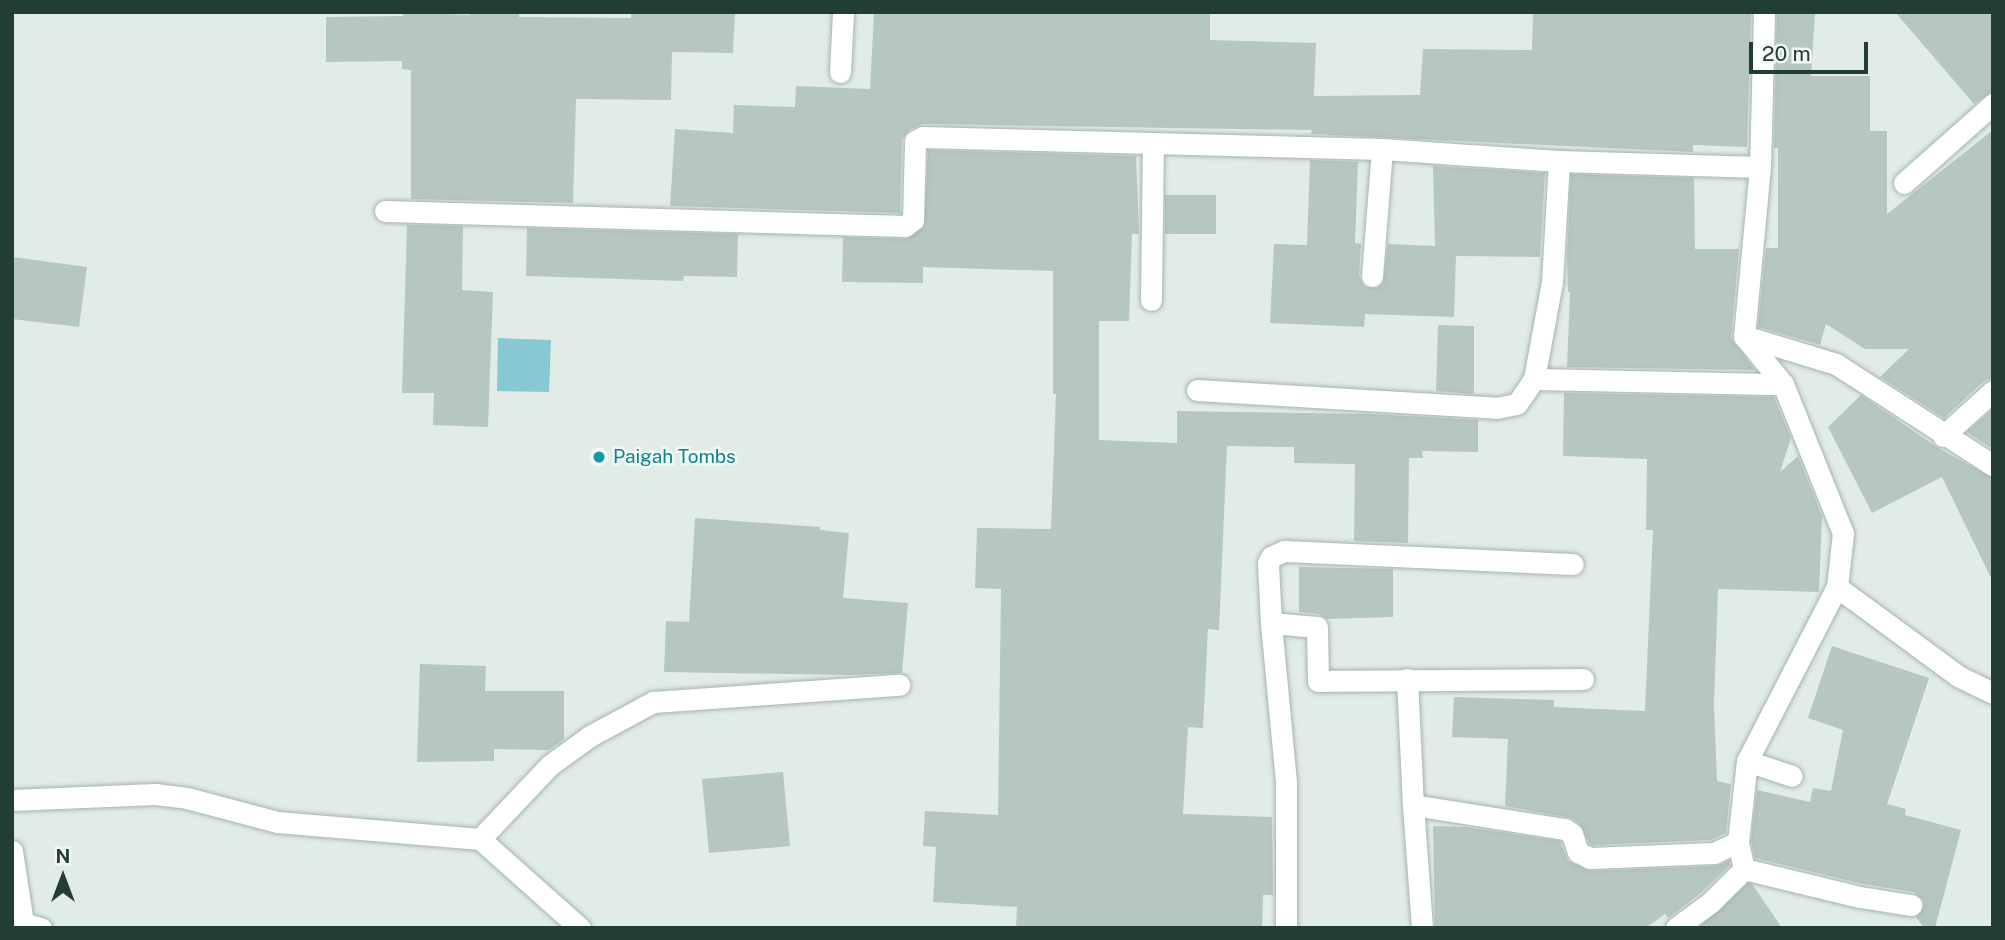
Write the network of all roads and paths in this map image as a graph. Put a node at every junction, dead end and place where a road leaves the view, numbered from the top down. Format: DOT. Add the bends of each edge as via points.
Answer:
graph roads {
  1 [pos="843,12"];
  2 [pos="1764,12"];
  3 [pos="841,72"];
  4 [pos="1993,104"];
  5 [pos="1153,143"];
  6 [pos="1382,149"];
  7 [pos="1559,161"];
  8 [pos="1760,167"];
  9 [pos="1905,183"];
  10 [pos="385,211"];
  11 [pos="1372,276"];
  12 [pos="1151,300"];
  13 [pos="1744,337"];
  14 [pos="1534,379"];
  15 [pos="1783,384"];
  16 [pos="1197,390"];
  17 [pos="1993,391"];
  18 [pos="1943,436"];
  19 [pos="1993,465"];
  20 [pos="1573,564"];
  21 [pos="1837,587"];
  22 [pos="1271,623"];
  23 [pos="1407,679"];
  24 [pos="1583,679"];
  25 [pos="899,685"];
  26 [pos="1993,694"];
  27 [pos="1747,761"];
  28 [pos="1792,776"];
  29 [pos="12,800"];
  30 [pos="1413,805"];
  31 [pos="480,839"];
  32 [pos="1738,842"];
  33 [pos="12,851"];
  34 [pos="1744,869"];
  35 [pos="1911,905"];
  36 [pos="41,928"];
  37 [pos="580,928"];
  38 [pos="1286,928"];
  39 [pos="1422,928"];
  40 [pos="1676,928"];
  1 -- 3 [label="street"];
  2 -- 8 [label="street"];
  4 -- 9 [label="street"];
  5 -- 6 [label="street"];
  5 -- 10 [label="street" via="919,139 913,220 905,226"];
  5 -- 12 [label="street"];
  6 -- 7 [label="street"];
  6 -- 11 [label="street"];
  7 -- 8 [label="street"];
  7 -- 14 [label="street" via="1552,282"];
  8 -- 13 [label="street"];
  13 -- 15 [label="street"];
  13 -- 18 [label="street" via="1836,364"];
  14 -- 15 [label="street"];
  14 -- 16 [label="street" via="1517,404 1496,408"];
  15 -- 21 [label="street" via="1843,533"];
  17 -- 18 [label="street"];
  18 -- 19 [label="street"];
  20 -- 22 [label="street" via="1276,552 1268,563"];
  21 -- 26 [label="street" via="1958,676"];
  21 -- 27 [label="street"];
  22 -- 23 [label="street" via="1317,627 1318,681"];
  22 -- 38 [label="street" via="1286,782"];
  23 -- 24 [label="street"];
  23 -- 30 [label="street"];
  25 -- 31 [label="street" via="653,702 590,736 550,765"];
  27 -- 28 [label="street"];
  27 -- 32 [label="street"];
  29 -- 31 [label="street" via="155,794 277,822"];
  30 -- 32 [label="street" via="1565,829 1572,834 1578,852 1590,858 1714,853"];
  30 -- 39 [label="street"];
  31 -- 37 [label="street"];
  32 -- 34 [label="street"];
  33 -- 36 [label="street" via="23,923"];
  34 -- 35 [label="street"];
  34 -- 40 [label="street"];
}
